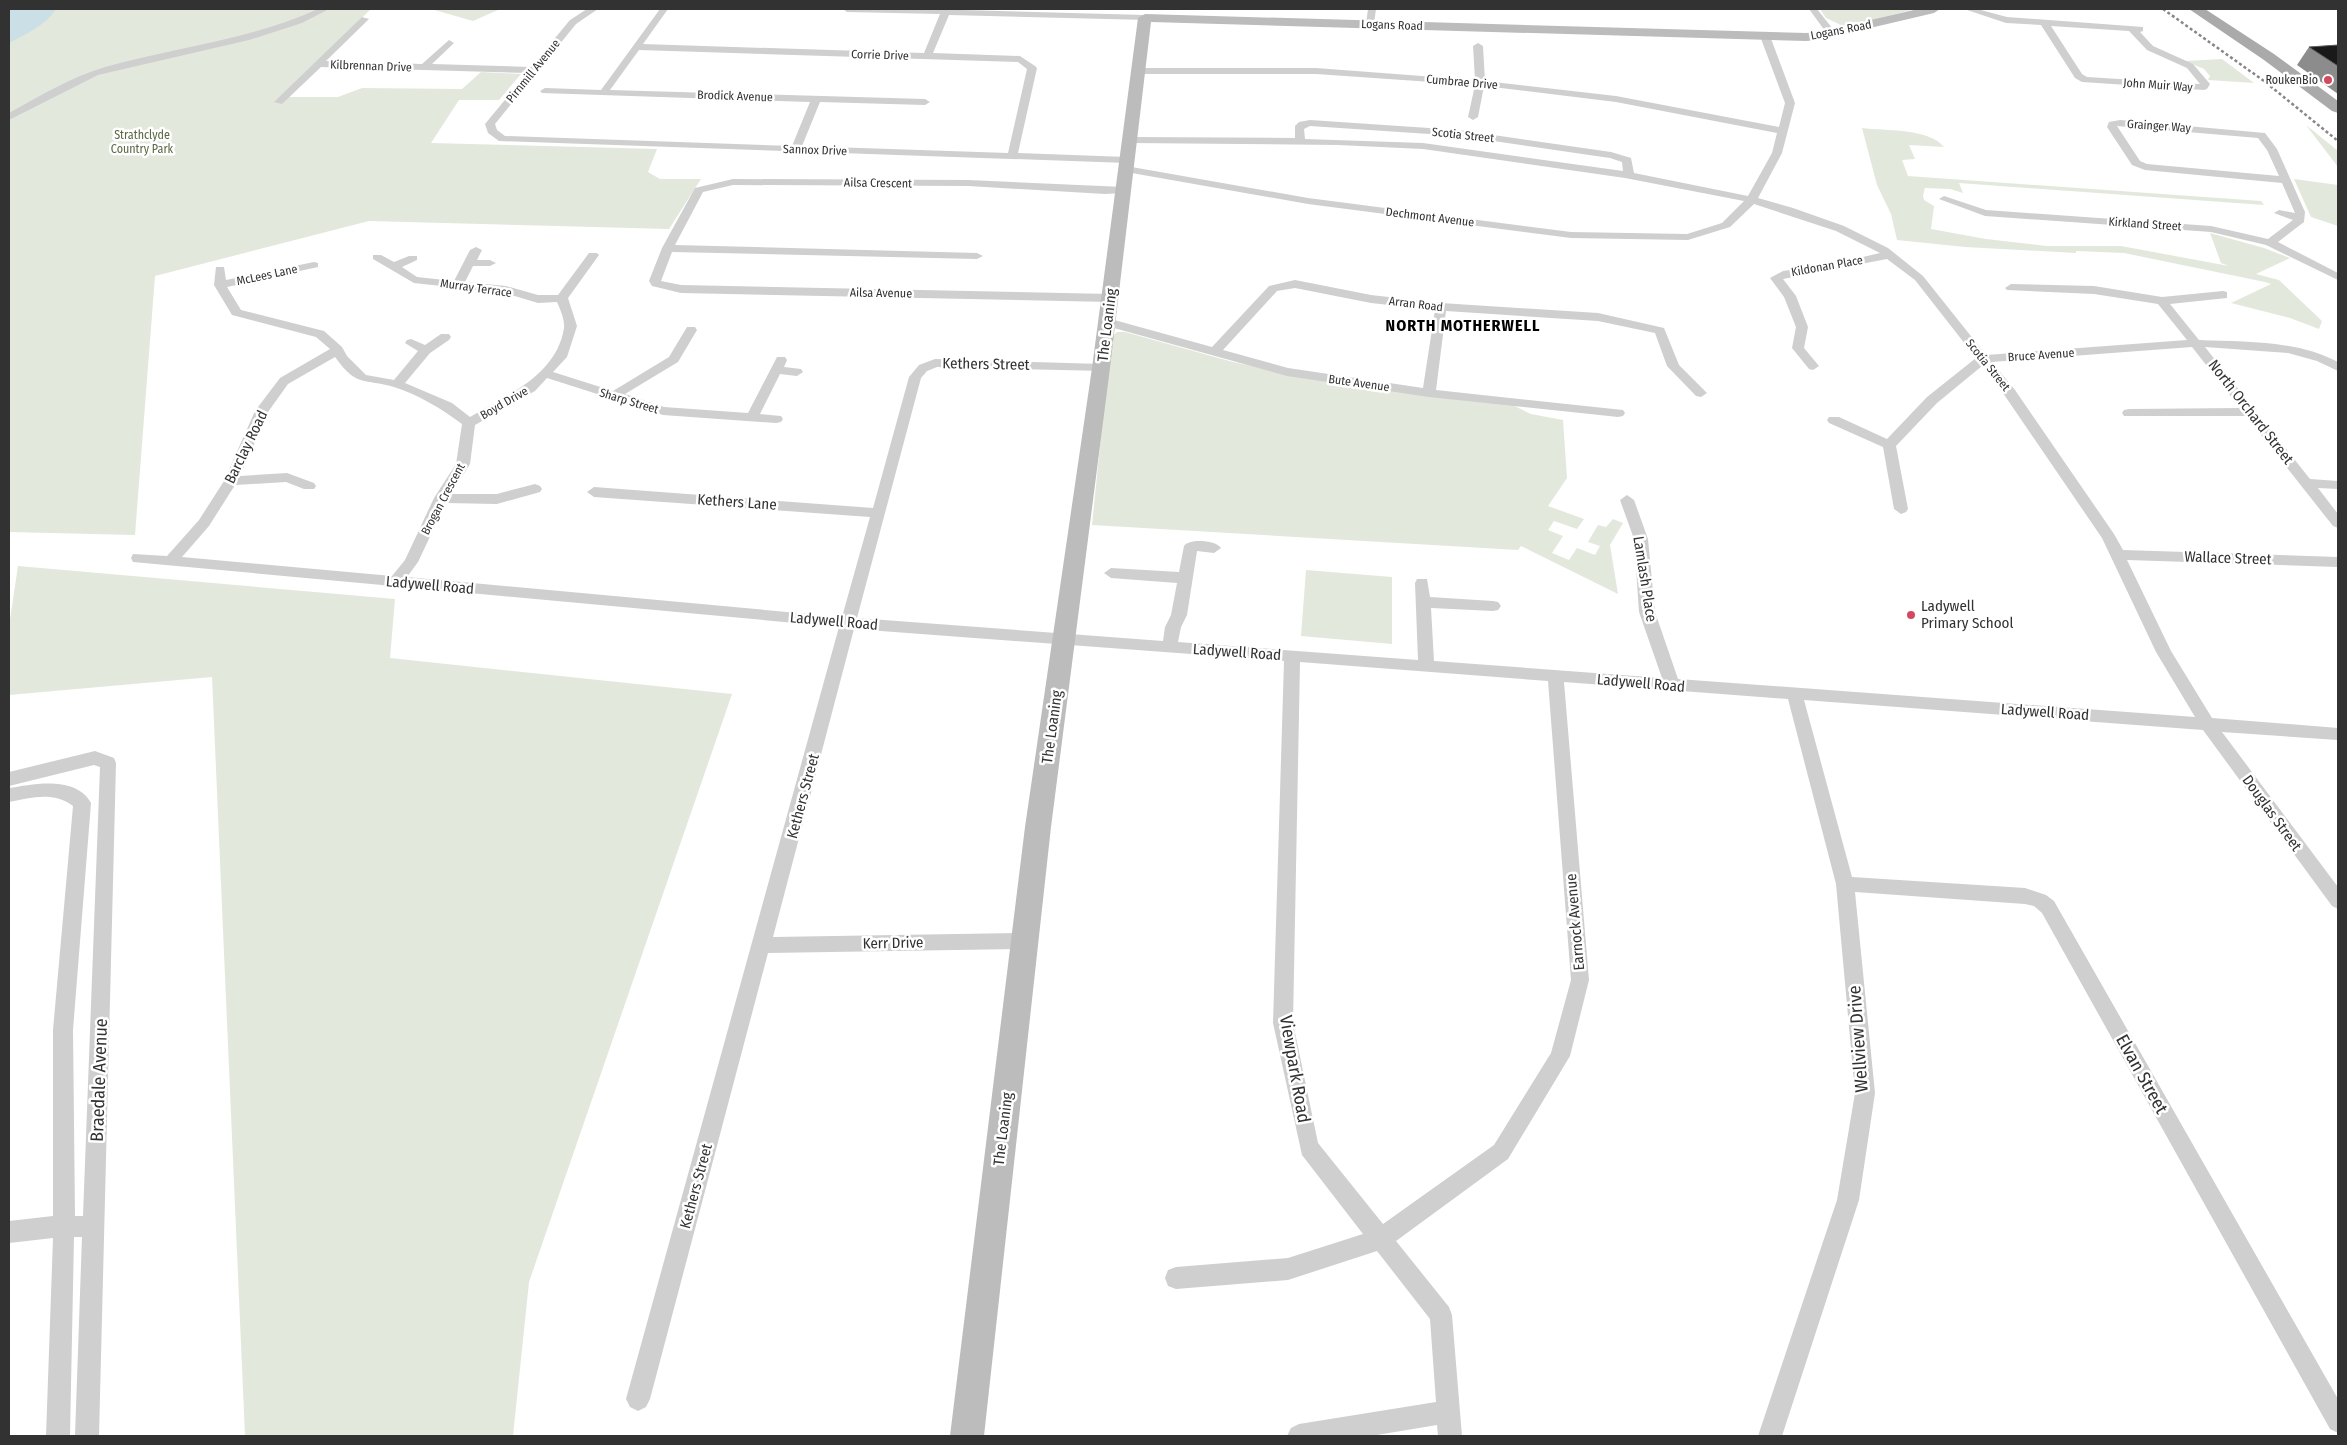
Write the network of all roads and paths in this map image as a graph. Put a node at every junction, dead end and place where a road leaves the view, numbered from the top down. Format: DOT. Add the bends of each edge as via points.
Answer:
graph roads {
  1 [pos="325,9"];
  2 [pos="594,9"];
  3 [pos="664,9"];
  4 [pos="847,9"];
  5 [pos="1372,9"];
  6 [pos="1813,9"];
  7 [pos="1934,9"];
  8 [pos="1968,9"];
  9 [pos="2196,9"];
  10 [pos="919,10"];
  11 [pos="946,12"];
  12 [pos="1145,18"];
  13 [pos="359,22"];
  14 [pos="2044,22"];
  15 [pos="1370,24"];
  16 [pos="2131,28"];
  17 [pos="2142,29"];
  18 [pos="1831,33"];
  19 [pos="1765,36"];
  20 [pos="449,43"];
  21 [pos="1478,46"];
  22 [pos="636,47"];
  23 [pos="927,56"];
  24 [pos="319,64"];
  25 [pos="423,68"];
  26 [pos="534,70"];
  27 [pos="1138,71"];
  28 [pos="1480,83"];
  29 [pos="545,91"];
  30 [pos="604,92"];
  31 [pos="816,99"];
  32 [pos="279,102"];
  33 [pos="925,102"];
  34 [pos="2338,108"];
  35 [pos="9,117"];
  36 [pos="1473,117"];
  37 [pos="1783,131"];
  38 [pos="503,139"];
  39 [pos="1130,140"];
  40 [pos="1300,143"];
  41 [pos="796,149"];
  42 [pos="1012,156"];
  43 [pos="1127,164"];
  44 [pos="1629,174"];
  45 [pos="2285,180"];
  46 [pos="1701,189"];
  47 [pos="1124,190"];
  48 [pos="1944,199"];
  49 [pos="1751,201"];
  50 [pos="2279,213"];
  51 [pos="2300,218"];
  52 [pos="1733,219"];
  53 [pos="2270,243"];
  54 [pos="668,248"];
  55 [pos="476,250"];
  56 [pos="1888,254"];
  57 [pos="593,255"];
  58 [pos="977,256"];
  59 [pos="377,257"];
  60 [pos="412,258"];
  61 [pos="490,262"];
  62 [pos="469,263"];
  63 [pos="314,265"];
  64 [pos="393,267"];
  65 [pos="220,270"];
  66 [pos="2338,277"];
  67 [pos="655,281"];
  68 [pos="458,284"];
  69 [pos="220,285"];
  70 [pos="2011,288"];
  71 [pos="2223,295"];
  72 [pos="562,298"];
  73 [pos="1110,298"];
  74 [pos="2162,301"];
  75 [pos="1440,307"];
  76 [pos="1106,322"];
  77 [pos="691,330"];
  78 [pos="445,337"];
  79 [pos="410,343"];
  80 [pos="2196,343"];
  81 [pos="338,350"];
  82 [pos="426,350"];
  83 [pos="1215,352"];
  84 [pos="656,353"];
  85 [pos="676,355"];
  86 [pos="1983,359"];
  87 [pos="1813,366"];
  88 [pos="2338,367"];
  89 [pos="1101,368"];
  90 [pos="797,372"];
  91 [pos="545,373"];
  92 [pos="397,384"];
  93 [pos="1429,393"];
  94 [pos="1701,393"];
  95 [pos="613,396"];
  96 [pos="2251,412"];
  97 [pos="1618,413"];
  98 [pos="2129,413"];
  99 [pos="752,417"];
  100 [pos="776,419"];
  101 [pos="1834,420"];
  102 [pos="469,423"];
  103 [pos="1889,445"];
  104 [pos="232,481"];
  105 [pos="2307,483"];
  106 [pos="2338,485"];
  107 [pos="308,486"];
  108 [pos="535,489"];
  109 [pos="594,492"];
  110 [pos="442,498"];
  111 [pos="1627,500"];
  112 [pos="1900,509"];
  113 [pos="879,512"];
  114 [pos="2338,523"];
  115 [pos="1214,548"];
  116 [pos="2117,555"];
  117 [pos="138,558"];
  118 [pos="170,561"];
  119 [pos="2338,562"];
  120 [pos="1111,574"];
  121 [pos="1185,578"];
  122 [pos="395,582"];
  123 [pos="1422,583"];
  124 [pos="1423,602"];
  125 [pos="1493,606"];
  126 [pos="850,623"];
  127 [pos="1064,640"];
  128 [pos="1170,647"];
  129 [pos="1292,656"];
  130 [pos="1426,666"];
  131 [pos="1556,676"];
  132 [pos="1672,685"];
  133 [pos="1795,695"];
  134 [pos="2208,725"];
  135 [pos="2338,734"];
  136 [pos="71,764"];
  137 [pos="9,779"];
  138 [pos="63,791"];
  139 [pos="9,795"];
  140 [pos="1845,884"];
  141 [pos="2338,901"];
  142 [pos="1025,940"];
  143 [pos="762,945"];
  144 [pos="64,1226"];
  145 [pos="94,1227"];
  146 [pos="9,1232"];
  147 [pos="1382,1239"];
  148 [pos="1176,1278"];
  149 [pos="638,1399"];
  150 [pos="1448,1412"];
  151 [pos="2338,1421"];
  152 [pos="58,1436"];
  153 [pos="87,1436"];
  154 [pos="967,1436"];
  155 [pos="1299,1436"];
  156 [pos="1450,1436"];
  157 [pos="1770,1436"];
  1 -- 35 [label="street" via="271,32 106,70 49,93"];
  2 -- 26 [label="street, Pirnmill Avenue" via="578,17"];
  3 -- 22 [label="street"];
  4 -- 10 [label="street, Logans Road"];
  5 -- 15 [label="street"];
  6 -- 18 [label="street"];
  7 -- 18 [label="street, Logans Road"];
  8 -- 14 [label="street" via="2006,20"];
  9 -- 34 [label="main road"];
  10 -- 11 [label="street, Logans Road"];
  11 -- 12 [label="street, Logans Road"];
  11 -- 23 [label="street"];
  12 -- 15 [label="street, Logans Road"];
  12 -- 27 [label="street, The Loaning"];
  13 -- 24 [label="street, Kilbrennan Drive"];
  14 -- 16 [label="street"];
  14 -- 16 [label="street, John Muir Way" via="2078,76 2085,80 2204,87 2190,66 2150,48"];
  15 -- 19 [label="street, Logans Road"];
  16 -- 17 [label="street"];
  18 -- 19 [label="street, Logans Road" via="1806,37"];
  19 -- 37 [label="street, Dechmont Avenue" via="1790,103"];
  20 -- 25 [label="street, Kilbrennan Drive"];
  21 -- 28 [label="street"];
  22 -- 23 [label="street, Corrie Drive"];
  22 -- 30 [label="street"];
  23 -- 42 [label="street, Corrie Drive" via="1020,60 1032,68"];
  24 -- 25 [label="street, Kilbrennan Drive"];
  24 -- 32 [label="street, Kilbrennan Drive"];
  25 -- 26 [label="street, Kilbrennan Drive"];
  26 -- 38 [label="street, Pirnmill Avenue" via="490,124 492,131"];
  27 -- 28 [label="street, Cumbrae Drive" via="1316,71"];
  27 -- 39 [label="street, The Loaning"];
  28 -- 36 [label="street"];
  28 -- 37 [label="street, Cumbrae Drive" via="1616,99"];
  29 -- 30 [label="street, Brodick Avenue"];
  30 -- 31 [label="street, Brodick Avenue"];
  31 -- 33 [label="street, Brodick Avenue"];
  31 -- 41 [label="street"];
  37 -- 49 [label="street, Dechmont Avenue" via="1777,153"];
  38 -- 41 [label="street, Sannox Drive"];
  39 -- 40 [label="street, Scotia Street"];
  39 -- 43 [label="street, The Loaning"];
  40 -- 44 [label="street, Scotia Street" via="1408,145"];
  40 -- 44 [label="street, Scotia Street" via="1300,128 1310,123 1459,133 1611,155 1627,160"];
  41 -- 42 [label="street, Sannox Drive"];
  42 -- 43 [label="street, Sannox Drive"];
  43 -- 47 [label="street, The Loaning"];
  43 -- 52 [label="street, Dechmont Avenue" via="1308,201 1571,235 1688,237 1726,225"];
  44 -- 46 [label="street, Scotia Street"];
  45 -- 45 [label="street, Grainger Way" via="2145,167 2136,163 2112,127 2120,123 2255,133 2261,135 2272,149"];
  45 -- 51 [label="street, Grainger Way"];
  46 -- 49 [label="street, Scotia Street"];
  46 -- 52 [label="street" via="1725,202"];
  47 -- 54 [label="street, Ailsa Crescent" via="1084,191 1050,186 968,183 733,182 699,190"];
  47 -- 73 [label="street, The Loaning"];
  48 -- 53 [label="street, Kirkland Street" via="1985,213 2211,228"];
  49 -- 52 [label="street, Dechmont Avenue"];
  49 -- 56 [label="street, Scotia Street" via="1820,221"];
  50 -- 51 [label="street"];
  51 -- 53 [label="street"];
  53 -- 66 [label="street, Kirkland Street"];
  54 -- 58 [label="street"];
  54 -- 67 [label="street, Ailsa Crescent"];
  55 -- 62 [label="street"];
  56 -- 86 [label="street, Scotia Street" via="1918,278"];
  56 -- 87 [label="street, Kildonan Place" via="1776,278 1790,296 1802,327 1798,348"];
  57 -- 72 [label="street"];
  59 -- 64 [label="street, Murray Terrace"];
  60 -- 64 [label="street"];
  61 -- 62 [label="street"];
  62 -- 68 [label="street"];
  63 -- 69 [label="street, McLees Lane"];
  64 -- 68 [label="street, Murray Terrace" via="414,280"];
  65 -- 69 [label="street"];
  67 -- 73 [label="street, Ailsa Avenue" via="656,284 682,289"];
  68 -- 72 [label="street, Murray Terrace" via="506,290 538,299"];
  69 -- 81 [label="street" via="236,312 320,334"];
  70 -- 74 [label="street" via="2094,290"];
  71 -- 74 [label="street"];
  72 -- 91 [label="street, Boyd Drive" via="571,326 561,357"];
  73 -- 76 [label="street, The Loaning"];
  74 -- 80 [label="street, North Orchard Street"];
  75 -- 83 [label="street, Arran Road" via="1295,284 1283,286 1273,288"];
  75 -- 93 [label="street"];
  75 -- 94 [label="street, Arran Road" via="1598,317 1660,331 1673,366"];
  76 -- 83 [label="street, Bute Avenue"];
  76 -- 89 [label="street, The Loaning"];
  77 -- 85 [label="street"];
  78 -- 82 [label="street"];
  79 -- 82 [label="street"];
  80 -- 86 [label="street, Bruce Avenue"];
  80 -- 88 [label="street, Bruce Avenue" via="2289,349 2321,358"];
  80 -- 96 [label="street, North Orchard Street"];
  81 -- 92 [label="street" via="362,378"];
  81 -- 104 [label="street, Barclay Road" via="284,381 262,411"];
  82 -- 92 [label="street"];
  83 -- 93 [label="street, Bute Avenue" via="1287,372"];
  84 -- 85 [label="street"];
  85 -- 95 [label="street"];
  86 -- 103 [label="street" via="1932,400"];
  86 -- 116 [label="street, Scotia Street" via="2010,392 2109,537"];
  89 -- 113 [label="street, Kethers Street" via="956,362 935,363 922,368 915,376"];
  89 -- 127 [label="street, The Loaning"];
  90 -- 99 [label="street" via="778,365"];
  91 -- 95 [label="street, Sharp Street"];
  91 -- 102 [label="street, Boyd Drive" via="530,388"];
  92 -- 102 [label="street" via="447,406"];
  93 -- 97 [label="street, Bute Avenue"];
  95 -- 99 [label="street, Sharp Street" via="663,411"];
  96 -- 98 [label="street"];
  96 -- 105 [label="street, North Orchard Street"];
  99 -- 100 [label="street, Sharp Street"];
  101 -- 103 [label="street"];
  102 -- 110 [label="street, Brogan Crescent" via="463,464"];
  103 -- 112 [label="street"];
  104 -- 107 [label="street" via="286,477"];
  104 -- 118 [label="street, Barclay Road" via="204,523"];
  105 -- 106 [label="street"];
  105 -- 114 [label="street, North Orchard Street"];
  108 -- 110 [label="street" via="497,499"];
  109 -- 113 [label="street, Kethers Lane"];
  110 -- 122 [label="street, Brogan Crescent" via="411,562"];
  111 -- 132 [label="street, Lamlash Place" via="1641,539 1647,612"];
  113 -- 126 [label="street, Kethers Street"];
  115 -- 121 [label="street" via="1191,546"];
  116 -- 119 [label="street, Wallace Street"];
  116 -- 134 [label="street, Scotia Street" via="2164,652"];
  117 -- 118 [label="street, Ladywell Road"];
  118 -- 122 [label="street, Ladywell Road"];
  120 -- 121 [label="street"];
  121 -- 128 [label="street"];
  122 -- 126 [label="street, Ladywell Road"];
  123 -- 124 [label="street"];
  124 -- 125 [label="street"];
  124 -- 130 [label="street"];
  126 -- 127 [label="street, Ladywell Road"];
  126 -- 143 [label="street, Kethers Street"];
  127 -- 128 [label="street, Ladywell Road"];
  127 -- 142 [label="street, The Loaning"];
  128 -- 129 [label="street, Ladywell Road"];
  129 -- 130 [label="street, Ladywell Road"];
  129 -- 147 [label="street, Viewpark Road" via="1283,1024 1309,1148"];
  130 -- 131 [label="street, Ladywell Road"];
  131 -- 132 [label="street, Ladywell Road"];
  131 -- 147 [label="street, Earnock Avenue" via="1580,980 1560,1056 1501,1152"];
  132 -- 133 [label="street, Ladywell Road"];
  133 -- 134 [label="street, Ladywell Road"];
  133 -- 140 [label="street, Wellview Drive"];
  134 -- 135 [label="street, Ladywell Road"];
  134 -- 141 [label="street, Douglas Street"];
  136 -- 137 [label="street"];
  136 -- 138 [label="street"];
  136 -- 145 [label="street, Braedale Avenue" via="95,758 108,763"];
  138 -- 139 [label="street"];
  138 -- 144 [label="street" via="82,803 63,1030"];
  140 -- 151 [label="street, Elvan Street" via="2025,896 2040,900 2048,907"];
  140 -- 157 [label="street, Wellview Drive" via="1864,1093 1848,1200"];
  142 -- 143 [label="street, Kerr Drive"];
  142 -- 154 [label="street, The Loaning"];
  143 -- 149 [label="street, Kethers Street"];
  144 -- 145 [label="street"];
  144 -- 146 [label="street"];
  144 -- 152 [label="street"];
  145 -- 153 [label="street, Braedale Avenue"];
  147 -- 148 [label="street, Earnock Avenue" via="1288,1269"];
  147 -- 150 [label="street, Viewpark Road" via="1441,1315"];
  150 -- 155 [label="street"];
  150 -- 156 [label="street, Viewpark Road"];
}
